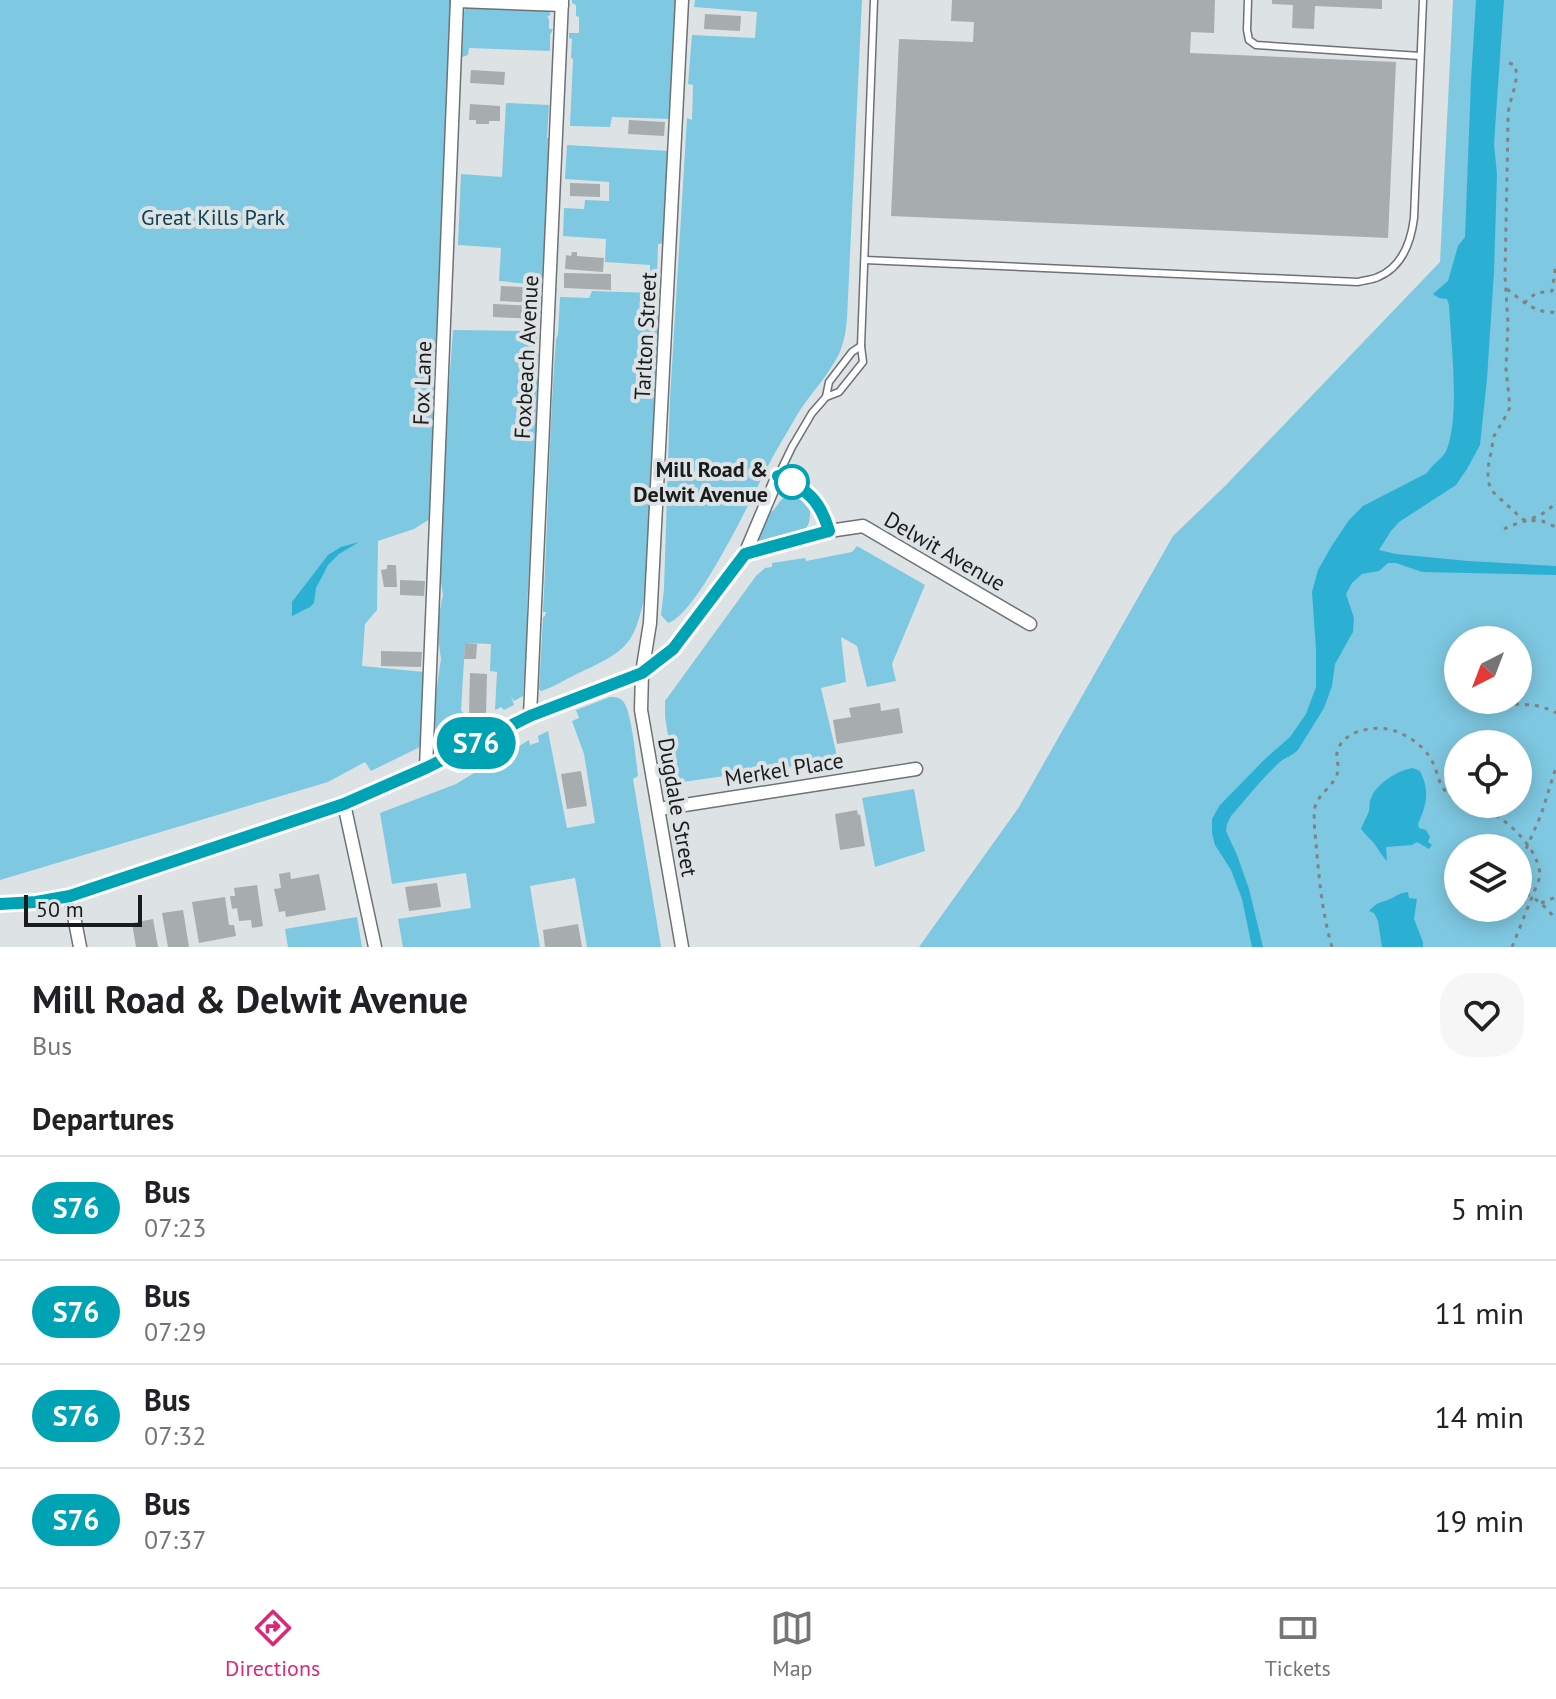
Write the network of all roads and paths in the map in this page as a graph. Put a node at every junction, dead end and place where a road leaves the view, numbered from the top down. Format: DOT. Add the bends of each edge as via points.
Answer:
graph roads {
  1 [pos="457,0"];
  2 [pos="682,0"];
  3 [pos="874,0"];
  4 [pos="1248,0"];
  5 [pos="1423,0"];
  6 [pos="562,2"];
  7 [pos="1420,56"];
  8 [pos="1509,63"];
  9 [pos="865,260"];
  10 [pos="1556,264"];
  11 [pos="1506,288"];
  12 [pos="1524,303"];
  13 [pos="1556,312"];
  14 [pos="861,346"];
  15 [pos="826,397"];
  16 [pos="778,476"];
  17 [pos="1556,501"];
  18 [pos="1529,520"];
  19 [pos="1556,527"];
  20 [pos="1504,529"];
  21 [pos="829,531"];
  22 [pos="745,554"];
  23 [pos="1030,624"];
  24 [pos="642,673"];
  25 [pos="1532,705"];
  26 [pos="1556,713"];
  27 [pos="530,716"];
  28 [pos="1556,767"];
  29 [pos="426,768"];
  30 [pos="916,769"];
  31 [pos="1444,791"];
  32 [pos="344,804"];
  33 [pos="659,809"];
  34 [pos="1500,818"];
  35 [pos="1516,834"];
  36 [pos="1532,835"];
  37 [pos="1532,852"];
  38 [pos="70,896"];
  39 [pos="1556,897"];
  40 [pos="1532,898"];
  41 [pos="1541,903"];
  42 [pos="0,904"];
  43 [pos="1556,919"];
  44 [pos="1522,922"];
  45 [pos="80,947"];
  46 [pos="375,947"];
  47 [pos="682,947"];
  48 [pos="1332,947"];
  49 [pos="1512,947"];
  1 -- 6 [label="street"];
  1 -- 29 [label="street, Fox Lane"];
  2 -- 24 [label="street, Tarlton Street" via="650,623"];
  3 -- 9 [label="lane"];
  4 -- 7 [label="lane" via="1247,30 1256,45"];
  5 -- 7 [label="lane"];
  6 -- 27 [label="street, Foxbeach Avenue"];
  7 -- 9 [label="lane" via="1411,241 1379,277 1358,282"];
  8 -- 11 [label="path" via="1515,65 1517,83 1508,124"];
  9 -- 14 [label="lane"];
  10 -- 12 [label="path" via="1552,291 1536,293"];
  11 -- 12 [label="path"];
  11 -- 18 [label="path" via="1510,407 1494,436 1488,481 1500,500"];
  12 -- 13 [label="path"];
  14 -- 15 [label="lane" via="829,382"];
  14 -- 15 [label="lane" via="863,362 839,392"];
  15 -- 16 [label="lane"];
  16 -- 21 [label="street" via="815,499"];
  16 -- 22 [label="street"];
  17 -- 18 [label="path"];
  18 -- 19 [label="path"];
  18 -- 20 [label="path"];
  21 -- 22 [label="street, Delwit Avenue"];
  21 -- 23 [label="street, Delwit Avenue" via="863,526"];
  22 -- 24 [label="street" via="673,649"];
  24 -- 27 [label="street"];
  24 -- 33 [label="street, Dugdale Street" via="641,710"];
  25 -- 26 [label="path"];
  27 -- 29 [label="street"];
  28 -- 36 [label="path"];
  29 -- 32 [label="street"];
  30 -- 33 [label="street, Merkel Place"];
  31 -- 48 [label="path" via="1431,757 1398,732 1366,730 1341,743 1337,774 1314,810"];
  32 -- 38 [label="street"];
  32 -- 46 [label="street"];
  33 -- 47 [label="street, Dugdale Street"];
  34 -- 35 [label="path"];
  37 -- 40 [label="path" via="1540,867"];
  38 -- 42 [label="street"];
  38 -- 45 [label="street"];
  39 -- 41 [label="path"];
  40 -- 41 [label="path"];
  41 -- 43 [label="path"];
  44 -- 49 [label="path"];
}
